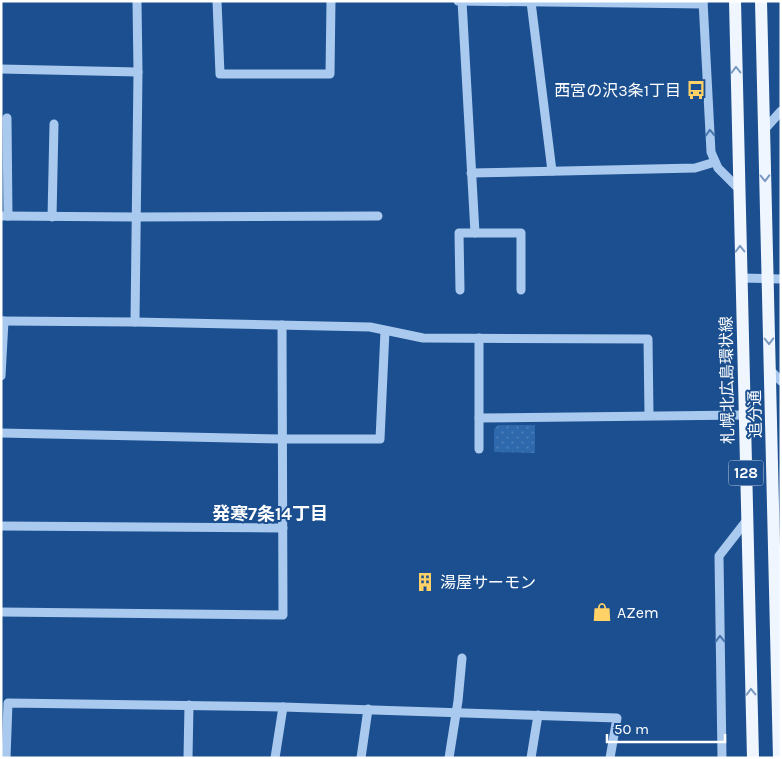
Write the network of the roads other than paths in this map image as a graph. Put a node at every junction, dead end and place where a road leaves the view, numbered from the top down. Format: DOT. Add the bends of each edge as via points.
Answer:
graph roads {
  1 [pos="137,1"];
  2 [pos="217,1"];
  3 [pos="332,1"];
  4 [pos="461,1"];
  5 [pos="734,1"];
  6 [pos="762,1"];
  7 [pos="531,2"];
  8 [pos="556,2"];
  9 [pos="645,2"];
  10 [pos="702,3"];
  11 [pos="1,69"];
  12 [pos="138,72"];
  13 [pos="781,111"];
  14 [pos="7,118"];
  15 [pos="54,124"];
  16 [pos="764,130"];
  17 [pos="715,162"];
  18 [pos="552,171"];
  19 [pos="471,173"];
  20 [pos="739,189"];
  21 [pos="4,216"];
  22 [pos="378,216"];
  23 [pos="52,217"];
  24 [pos="136,217"];
  25 [pos="475,233"];
  26 [pos="741,278"];
  27 [pos="774,279"];
  28 [pos="460,290"];
  29 [pos="521,290"];
  30 [pos="3,321"];
  31 [pos="135,322"];
  32 [pos="282,325"];
  33 [pos="386,332"];
  34 [pos="479,338"];
  35 [pos="770,370"];
  36 [pos="1,376"];
  37 [pos="781,381"];
  38 [pos="649,415"];
  39 [pos="744,415"];
  40 [pos="479,418"];
  41 [pos="1,433"];
  42 [pos="282,439"];
  43 [pos="479,449"];
  44 [pos="747,520"];
  45 [pos="1,526"];
  46 [pos="283,528"];
  47 [pos="1,612"];
  48 [pos="462,658"];
  49 [pos="189,705"];
  50 [pos="283,707"];
  51 [pos="368,709"];
  52 [pos="456,712"];
  53 [pos="538,715"];
  54 [pos="6,758"];
  55 [pos="188,758"];
  56 [pos="275,758"];
  57 [pos="361,758"];
  58 [pos="449,758"];
  59 [pos="531,758"];
  60 [pos="610,758"];
  61 [pos="722,758"];
  62 [pos="752,758"];
  63 [pos="779,758"];
  1 -- 12 [label="street"];
  2 -- 3 [label="street" via="220,74 330,74"];
  4 -- 7 [label="street"];
  4 -- 19 [label="street"];
  20 -- 5 [label="main road, 札幌北広島環状線 / 128, one-way"];
  6 -- 16 [label="main road, 128"];
  7 -- 8 [label="street"];
  7 -- 18 [label="street"];
  8 -- 9 [label="street"];
  9 -- 10 [label="street"];
  17 -- 10 [label="street, one-way" via="711,152"];
  11 -- 12 [label="street"];
  12 -- 24 [label="street"];
  13 -- 16 [label="street"];
  14 -- 21 [label="street"];
  15 -- 23 [label="street"];
  16 -- 27 [label="main road, 追分通 / 128, one-way"];
  17 -- 18 [label="street" via="695,168"];
  17 -- 20 [label="street"];
  18 -- 19 [label="street"];
  19 -- 25 [label="street"];
  26 -- 20 [label="main road, 札幌北広島環状線 / 128, one-way"];
  21 -- 23 [label="street"];
  22 -- 24 [label="street"];
  23 -- 24 [label="street"];
  24 -- 31 [label="street"];
  25 -- 28 [label="street" via="459,233"];
  25 -- 29 [label="street" via="521,233"];
  26 -- 27 [label="street"];
  26 -- 39 [label="main road, 札幌北広島環状線 / 128"];
  27 -- 35 [label="main road, 追分通 / 128, one-way"];
  30 -- 31 [label="street"];
  30 -- 36 [label="street"];
  31 -- 32 [label="street"];
  32 -- 33 [label="street" via="370,327"];
  32 -- 42 [label="street"];
  33 -- 34 [label="street" via="423,338"];
  33 -- 42 [label="street" via="380,439"];
  34 -- 38 [label="street" via="648,339"];
  34 -- 40 [label="street"];
  35 -- 37 [label="street"];
  35 -- 63 [label="main road, 追分通 / 128"];
  38 -- 39 [label="street"];
  38 -- 40 [label="street"];
  39 -- 44 [label="main road, 札幌北広島環状線 / 128"];
  40 -- 43 [label="street"];
  41 -- 42 [label="street"];
  42 -- 46 [label="street"];
  61 -- 44 [label="street, one-way" via="719,556"];
  62 -- 44 [label="main road, 札幌北広島環状線 / 128, one-way"];
  45 -- 46 [label="street"];
  46 -- 47 [label="street" via="284,615"];
  48 -- 52 [label="street"];
  49 -- 50 [label="street"];
  49 -- 54 [label="street" via="8,703"];
  49 -- 55 [label="street"];
  50 -- 51 [label="street"];
  50 -- 56 [label="street"];
  51 -- 52 [label="street"];
  51 -- 57 [label="street"];
  52 -- 53 [label="street"];
  52 -- 58 [label="street"];
  53 -- 59 [label="street"];
  53 -- 60 [label="street" via="616,718"];
}
